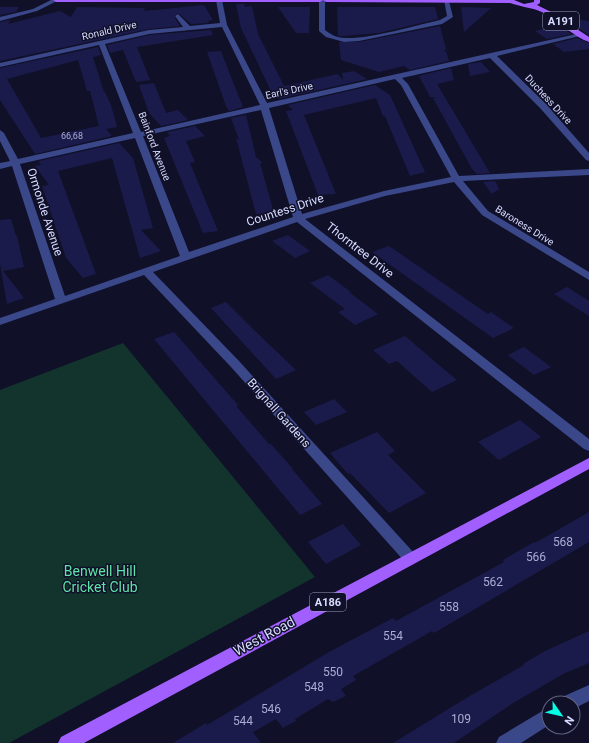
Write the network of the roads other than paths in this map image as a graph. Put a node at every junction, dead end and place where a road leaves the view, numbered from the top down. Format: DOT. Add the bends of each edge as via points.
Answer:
graph roads {
  1 [pos="56,0"];
  2 [pos="321,0"];
  3 [pos="326,0"];
  4 [pos="541,0"];
  5 [pos="219,1"];
  6 [pos="446,1"];
  7 [pos="511,1"];
  8 [pos="535,2"];
  9 [pos="178,16"];
  10 [pos="0,19"];
  11 [pos="224,25"];
  12 [pos="188,28"];
  13 [pos="582,35"];
  14 [pos="589,40"];
  15 [pos="101,42"];
  16 [pos="492,55"];
  17 [pos="0,65"];
  18 [pos="397,77"];
  19 [pos="264,106"];
  20 [pos="0,133"];
  21 [pos="139,134"];
  22 [pos="589,158"];
  23 [pos="14,162"];
  24 [pos="0,166"];
  25 [pos="589,172"];
  26 [pos="456,179"];
  27 [pos="298,218"];
  28 [pos="186,258"];
  29 [pos="146,271"];
  30 [pos="589,277"];
  31 [pos="61,301"];
  32 [pos="0,322"];
  33 [pos="589,446"];
  34 [pos="589,463"];
  35 [pos="410,558"];
  36 [pos="541,720"];
  37 [pos="67,743"];
  38 [pos="505,743"];
  1 -- 5 [label="main road"];
  1 -- 10 [label="street" via="35,10"];
  2 -- 5 [label="main road"];
  2 -- 6 [label="street" via="322,31 328,36 344,40 442,22 450,17"];
  3 -- 6 [label="main road"];
  4 -- 8 [label="street"];
  5 -- 11 [label="street"];
  6 -- 7 [label="main road"];
  7 -- 8 [label="main road, A191" via="524,6"];
  8 -- 13 [label="main road, A191"];
  9 -- 12 [label="street"];
  11 -- 12 [label="street, Ronald Drive"];
  11 -- 19 [label="street"];
  12 -- 15 [label="street, Ronald Drive" via="150,32"];
  13 -- 14 [label="main road, A191"];
  13 -- 16 [label="street, Earl's Drive"];
  15 -- 17 [label="street, Ronald Drive"];
  15 -- 21 [label="street, Bainford Avenue"];
  16 -- 18 [label="street, Earl's Drive"];
  16 -- 22 [label="street, Duchess Drive" via="543,106"];
  18 -- 19 [label="street, Earl's Drive"];
  18 -- 26 [label="street, Baroness Drive" via="404,84"];
  19 -- 21 [label="street, Earl's Drive"];
  19 -- 27 [label="street"];
  20 -- 23 [label="street, Ormonde Avenue"];
  21 -- 23 [label="street, Earl's Drive"];
  21 -- 28 [label="street, Bainford Avenue"];
  23 -- 24 [label="street, Earl's Drive"];
  23 -- 31 [label="street, Ormonde Avenue"];
  25 -- 26 [label="street, Countess Drive"];
  26 -- 27 [label="street, Countess Drive" via="384,194"];
  26 -- 30 [label="street, Baroness Drive" via="485,213"];
  27 -- 28 [label="street, Countess Drive"];
  27 -- 33 [label="street, Thorntree Drive"];
  28 -- 29 [label="street, Countess Drive"];
  29 -- 31 [label="street, Countess Drive"];
  29 -- 35 [label="street, Brignall Gardens" via="235,364"];
  31 -- 32 [label="street, Countess Drive"];
  34 -- 35 [label="main road, West Road / A186"];
  35 -- 37 [label="main road, West Road / A186"];
  36 -- 38 [label="street"];
}
